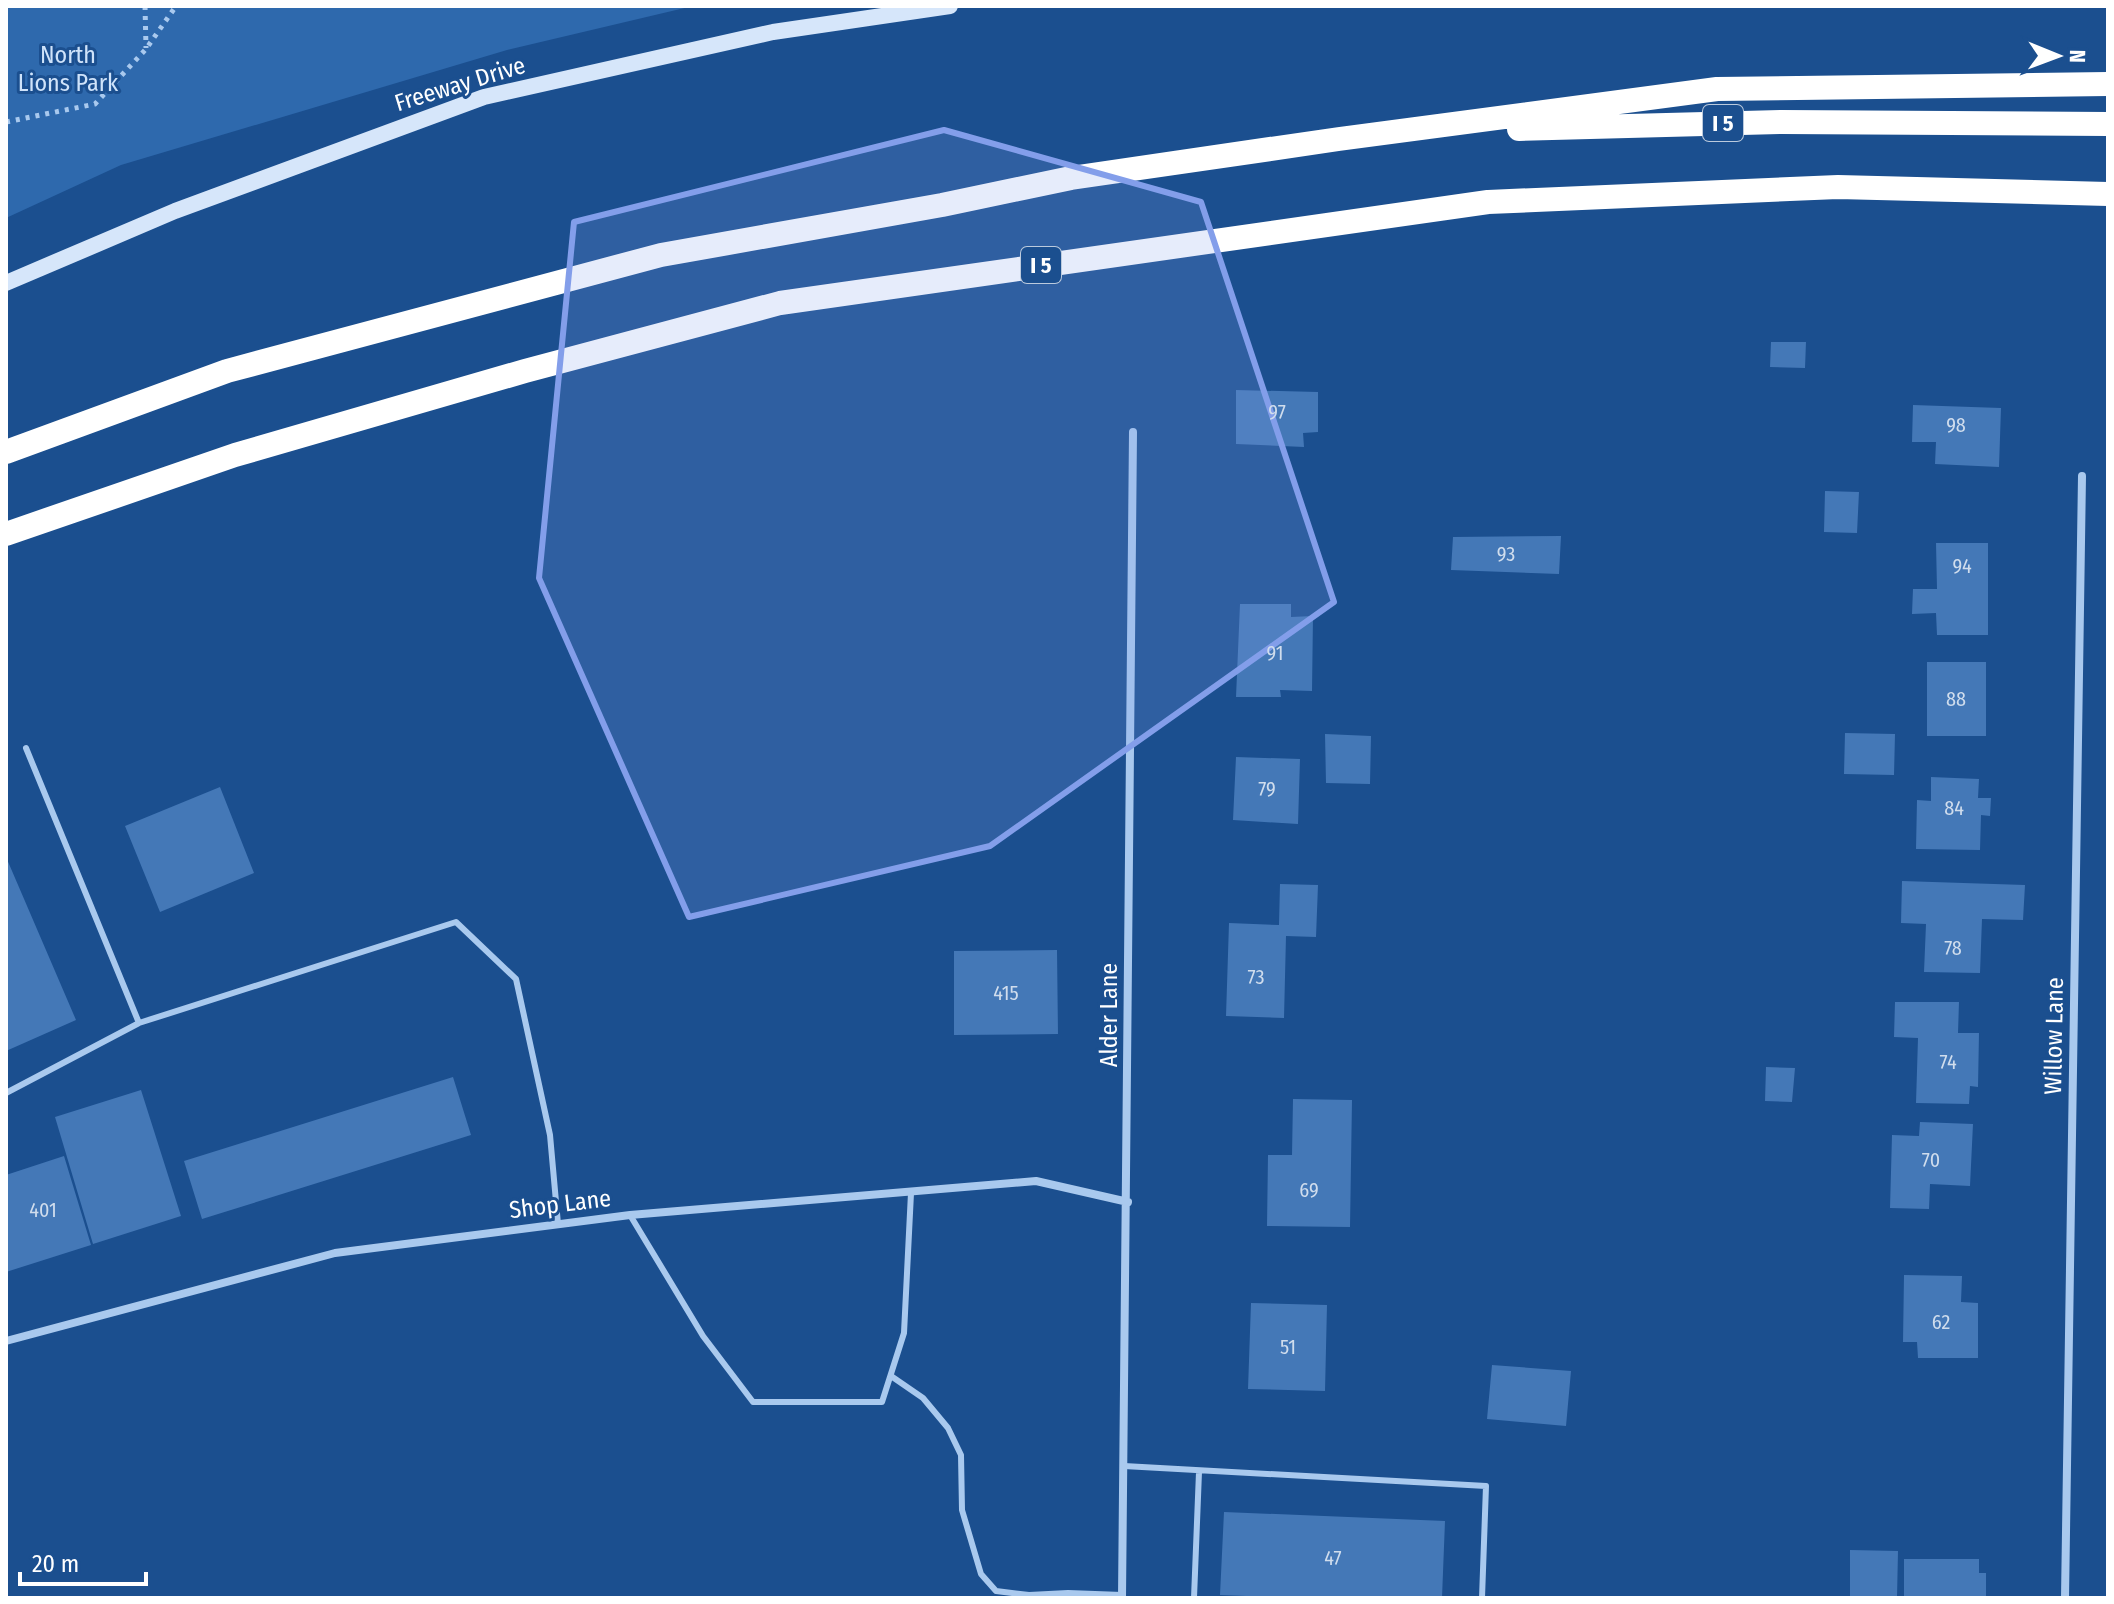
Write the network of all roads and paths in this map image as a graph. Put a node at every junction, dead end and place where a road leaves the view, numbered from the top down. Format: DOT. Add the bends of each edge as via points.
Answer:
graph roads {
  1 [pos="145,6"];
  2 [pos="176,6"];
  3 [pos="950,6"];
  4 [pos="146,49"];
  5 [pos="2108,84"];
  6 [pos="6,122"];
  7 [pos="2108,124"];
  8 [pos="1339,139"];
  9 [pos="2108,194"];
  10 [pos="6,283"];
  11 [pos="1133,432"];
  12 [pos="6,452"];
  13 [pos="2082,476"];
  14 [pos="6,534"];
  15 [pos="26,748"];
  16 [pos="139,1023"];
  17 [pos="6,1093"];
  18 [pos="911,1193"];
  19 [pos="1128,1202"];
  20 [pos="630,1215"];
  21 [pos="558,1224"];
  22 [pos="6,1341"];
  23 [pos="891,1376"];
  24 [pos="1124,1466"];
  25 [pos="1199,1472"];
  26 [pos="1122,1596"];
  27 [pos="1194,1598"];
  28 [pos="1482,1598"];
  29 [pos="2065,1598"];
  1 -- 4 [label="path"];
  2 -- 4 [label="path"];
  3 -- 10 [label="street, Freeway Drive" via="773,32 484,97 175,211"];
  4 -- 6 [label="path" via="95,104"];
  5 -- 8 [label="highway" via="1717,89"];
  7 -- 8 [label="highway, I 5" via="1592,125"];
  8 -- 12 [label="highway, I 5" via="1071,178 661,255 227,371"];
  9 -- 14 [label="highway, I 5" via="1838,187 1488,202 780,303 235,455"];
  11 -- 19 [label="street, Alder Lane"];
  13 -- 29 [label="street, Willow Lane"];
  15 -- 16 [label="lane"];
  16 -- 17 [label="lane"];
  16 -- 21 [label="lane" via="456,922 516,979 550,1135"];
  18 -- 19 [label="street, Shop Lane" via="1036,1181"];
  18 -- 20 [label="street, Shop Lane"];
  18 -- 23 [label="lane" via="904,1333"];
  19 -- 24 [label="street, Alder Lane"];
  20 -- 21 [label="street, Shop Lane"];
  20 -- 23 [label="lane" via="703,1336 753,1402 882,1402"];
  21 -- 22 [label="street, Shop Lane" via="335,1253"];
  23 -- 26 [label="lane" via="923,1398 948,1428 961,1455 962,1510 981,1574 996,1591"];
  24 -- 25 [label="lane"];
  24 -- 26 [label="street, Alder Lane"];
  25 -- 27 [label="lane"];
  25 -- 28 [label="lane" via="1486,1486"];
}
